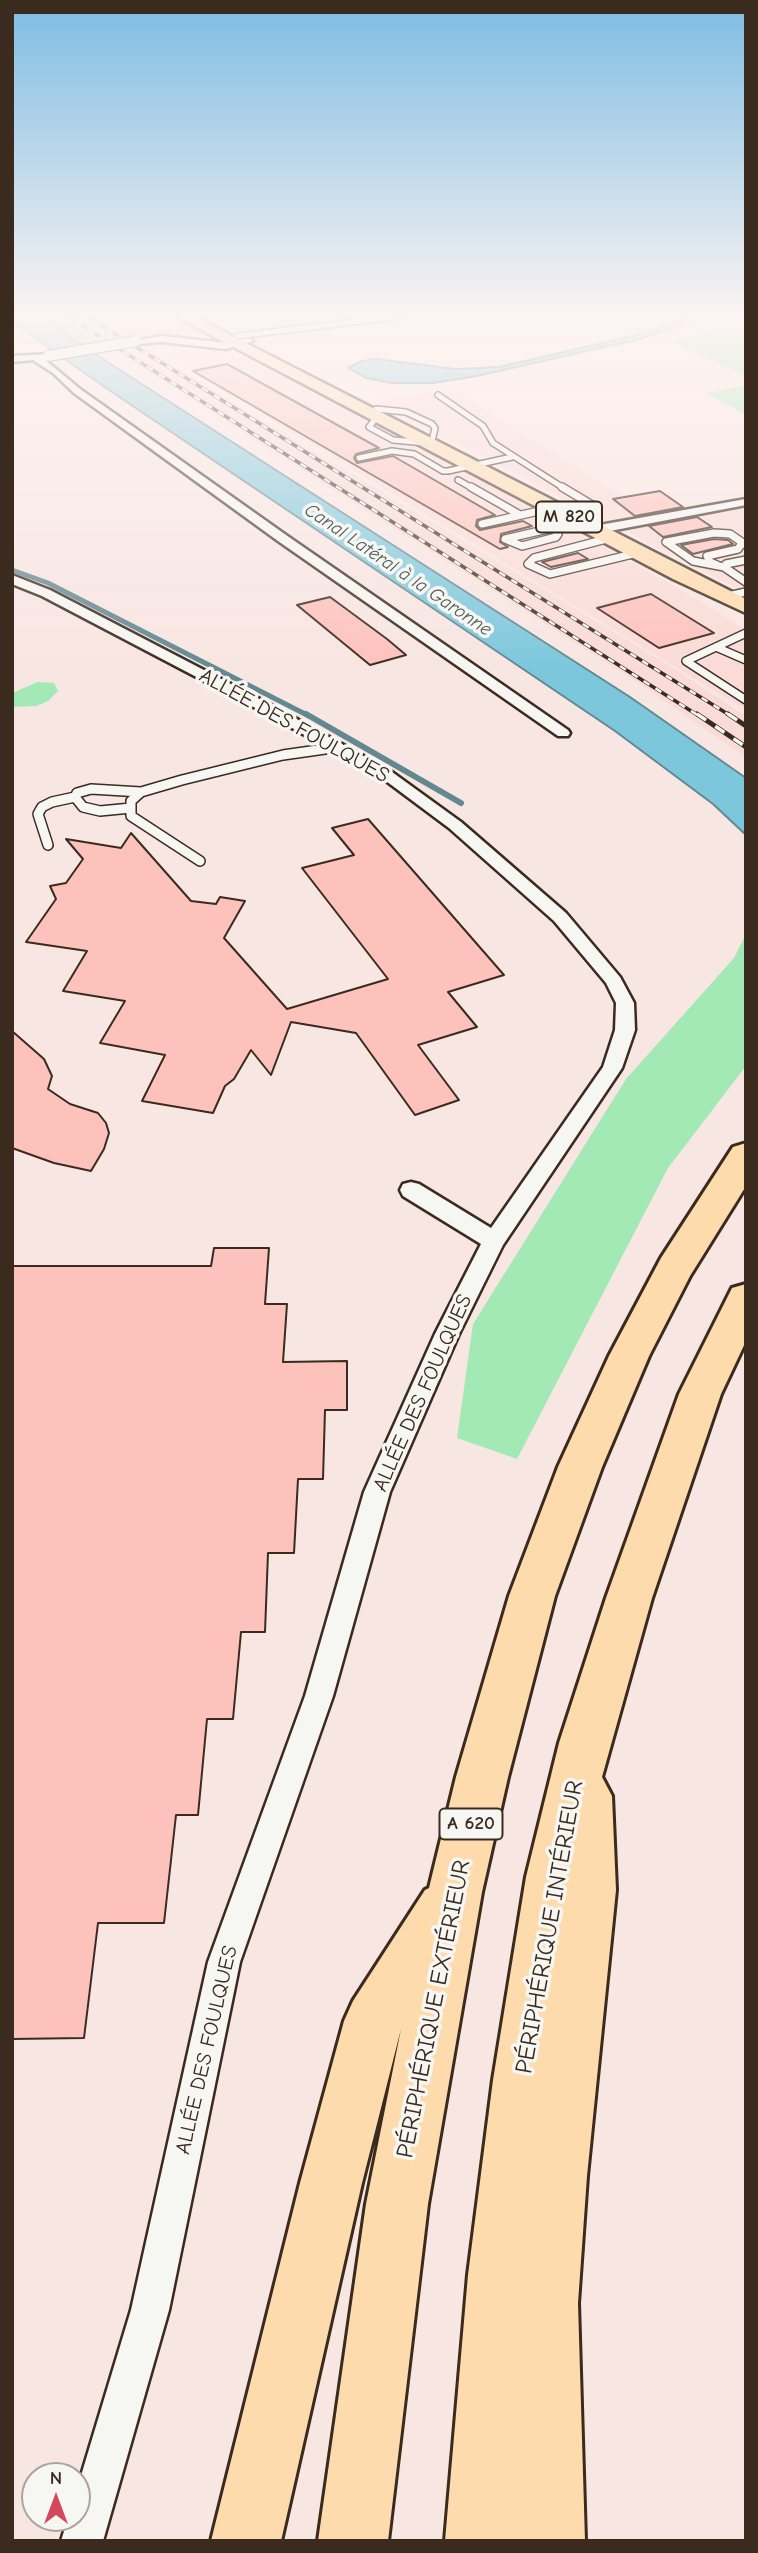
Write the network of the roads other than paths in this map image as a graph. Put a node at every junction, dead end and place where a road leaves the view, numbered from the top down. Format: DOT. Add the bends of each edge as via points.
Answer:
graph roads {
  1 [pos="136,433"];
  2 [pos="412,433"];
  3 [pos="487,433"];
  4 [pos="512,457"];
  5 [pos="359,458"];
  6 [pos="465,462"];
  7 [pos="458,480"];
  8 [pos="746,502"];
  9 [pos="592,505"];
  10 [pos="552,508"];
  11 [pos="520,515"];
  12 [pos="482,524"];
  13 [pos="553,528"];
  14 [pos="594,530"];
  15 [pos="743,541"];
  16 [pos="637,553"];
  17 [pos="746,561"];
  18 [pos="724,567"];
  19 [pos="680,575"];
  20 [pos="12,579"];
  21 [pos="746,582"];
  22 [pos="740,595"];
  23 [pos="746,617"];
  24 [pos="746,633"];
  25 [pos="716,647"];
  26 [pos="746,660"];
  27 [pos="746,700"];
  28 [pos="563,733"];
  29 [pos="339,747"];
  30 [pos="141,792"];
  31 [pos="75,797"];
  32 [pos="131,808"];
  33 [pos="48,845"];
  34 [pos="200,861"];
  35 [pos="746,1156"];
  36 [pos="411,1190"];
  37 [pos="494,1241"];
  38 [pos="746,1299"];
  39 [pos="584,1743"];
  40 [pos="455,1892"];
  41 [pos="82,2541"];
  42 [pos="246,2541"];
  43 [pos="353,2541"];
  44 [pos="480,2541"];
  45 [pos="550,2541"];
  1 -- 28 [label="street"];
  2 -- 6 [label="main road, M 820"];
  3 -- 4 [label="lane"];
  4 -- 6 [label="lane"];
  4 -- 9 [label="lane"];
  5 -- 6 [label="lane" via="392,451 414,454 443,471"];
  6 -- 10 [label="main road, M 820"];
  7 -- 11 [label="lane"];
  8 -- 14 [label="street"];
  10 -- 11 [label="lane"];
  10 -- 14 [label="main road, M 820"];
  11 -- 12 [label="lane"];
  13 -- 13 [label="lane" via="507,537 505,539 522,546 556,537"];
  13 -- 14 [label="lane"];
  14 -- 16 [label="main road, M 820"];
  14 -- 16 [label="lane" via="578,551 539,562 557,573"];
  15 -- 18 [label="lane" via="738,549 707,556"];
  15 -- 18 [label="lane" via="714,533 666,542 693,561"];
  16 -- 19 [label="main road, M 820"];
  17 -- 18 [label="lane"];
  18 -- 21 [label="lane"];
  19 -- 22 [label="main road, M 820"];
  19 -- 23 [label="main road, M 820"];
  20 -- 29 [label="street, ALLÉE DES FOULQUES"];
  24 -- 25 [label="lane"];
  25 -- 26 [label="lane"];
  25 -- 27 [label="lane" via="686,661"];
  29 -- 30 [label="lane" via="283,755"];
  29 -- 37 [label="street, ALLÉE DES FOULQUES" via="387,775 455,825 561,917 614,981 625,1003 625,1031 612,1068"];
  30 -- 31 [label="lane" via="91,789"];
  30 -- 32 [label="lane" via="131,801"];
  31 -- 32 [label="lane" via="83,807 100,811"];
  31 -- 33 [label="lane" via="52,802 38,814"];
  32 -- 34 [label="lane" via="131,817"];
  35 -- 40 [label="highway, PÉRIPHÉRIQUE EXTÉRIEUR / A 620" via="634,1345 580,1467 532,1596"];
  36 -- 37 [label="street"];
  37 -- 41 [label="street, ALLÉE DES FOULQUES" via="377,1492 319,1696 224,1962 150,2310"];
  38 -- 39 [label="highway, PÉRIPHÉRIQUE INTÉRIEUR" via="700,1394"];
  39 -- 44 [label="highway, PÉRIPHÉRIQUE INTÉRIEUR" via="553,1877 522,2080 500,2276"];
  39 -- 45 [label="highway" via="589,1890 546,2303"];
  40 -- 42 [label="highway" via="373,2021"];
  40 -- 43 [label="highway, PÉRIPHÉRIQUE EXTÉRIEUR / A 620" via="397,2204"];
}
